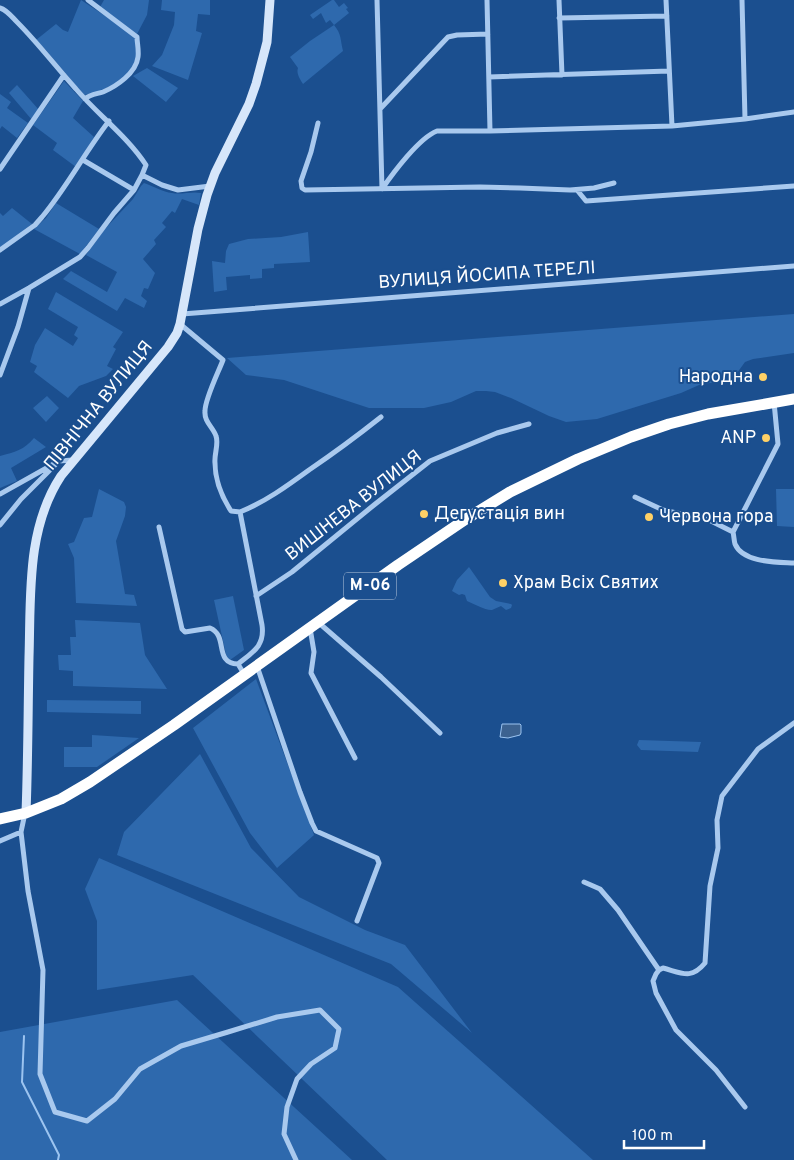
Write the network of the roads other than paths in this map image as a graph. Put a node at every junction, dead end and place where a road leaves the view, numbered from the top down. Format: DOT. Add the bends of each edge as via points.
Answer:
graph roads {
  1 [pos="88,0"];
  2 [pos="270,0"];
  3 [pos="377,0"];
  4 [pos="487,0"];
  5 [pos="559,0"];
  6 [pos="666,0"];
  7 [pos="742,0"];
  8 [pos="0,8"];
  9 [pos="667,16"];
  10 [pos="559,18"];
  11 [pos="488,34"];
  12 [pos="669,71"];
  13 [pos="64,75"];
  14 [pos="562,75"];
  15 [pos="489,77"];
  16 [pos="85,99"];
  17 [pos="380,108"];
  18 [pos="794,112"];
  19 [pos="745,120"];
  20 [pos="109,122"];
  21 [pos="318,124"];
  22 [pos="672,126"];
  23 [pos="490,131"];
  24 [pos="83,160"];
  25 [pos="0,169"];
  26 [pos="142,176"];
  27 [pos="614,183"];
  28 [pos="210,186"];
  29 [pos="794,186"];
  30 [pos="382,189"];
  31 [pos="134,190"];
  32 [pos="578,192"];
  33 [pos="0,250"];
  34 [pos="794,266"];
  35 [pos="29,288"];
  36 [pos="0,304"];
  37 [pos="182,314"];
  38 [pos="180,324"];
  39 [pos="0,375"];
  40 [pos="794,399"];
  41 [pos="774,402"];
  42 [pos="381,417"];
  43 [pos="529,424"];
  44 [pos="74,460"];
  45 [pos="59,461"];
  46 [pos="0,494"];
  47 [pos="635,497"];
  48 [pos="240,512"];
  49 [pos="0,525"];
  50 [pos="159,527"];
  51 [pos="733,532"];
  52 [pos="794,564"];
  53 [pos="256,596"];
  54 [pos="314,625"];
  55 [pos="257,666"];
  56 [pos="241,669"];
  57 [pos="794,723"];
  58 [pos="440,733"];
  59 [pos="355,758"];
  60 [pos="26,813"];
  61 [pos="0,819"];
  62 [pos="21,832"];
  63 [pos="0,841"];
  64 [pos="584,882"];
  65 [pos="358,921"];
  66 [pos="659,970"];
  67 [pos="745,1107"];
  68 [pos="296,1160"];
  1 -- 16 [label="street" via="137,37 138,57 135,67 126,77 113,87"];
  2 -- 28 [label="street, ПІВНІЧНА ВУЛИЦЯ" via="267,42 256,84"];
  3 -- 17 [label="street"];
  4 -- 11 [label="street"];
  5 -- 10 [label="street"];
  6 -- 9 [label="street"];
  7 -- 19 [label="street"];
  8 -- 13 [label="street" via="23,28"];
  9 -- 10 [label="street"];
  9 -- 12 [label="street"];
  10 -- 14 [label="street"];
  11 -- 15 [label="street"];
  11 -- 17 [label="street" via="448,36"];
  12 -- 14 [label="street"];
  12 -- 22 [label="street"];
  13 -- 16 [label="street"];
  13 -- 25 [label="street"];
  14 -- 15 [label="street"];
  15 -- 23 [label="street"];
  16 -- 20 [label="street"];
  17 -- 30 [label="street"];
  18 -- 19 [label="street"];
  19 -- 22 [label="street"];
  20 -- 24 [label="street"];
  20 -- 26 [label="street" via="146,165"];
  21 -- 30 [label="street" via="301,181 302,188"];
  22 -- 23 [label="street"];
  23 -- 30 [label="street" via="437,131 431,134"];
  24 -- 31 [label="street"];
  24 -- 33 [label="street" via="35,225"];
  26 -- 28 [label="street" via="178,190"];
  26 -- 31 [label="street"];
  27 -- 32 [label="street"];
  28 -- 37 [label="street, ПІВНІЧНА ВУЛИЦЯ"];
  29 -- 32 [label="street" via="586,201"];
  30 -- 32 [label="street" via="500,188"];
  31 -- 35 [label="street" via="80,257"];
  34 -- 37 [label="street, ВУЛИЦЯ ЙОСИПА ТЕРЕЛІ"];
  35 -- 36 [label="street"];
  35 -- 39 [label="street"];
  37 -- 38 [label="street, ПІВНІЧНА ВУЛИЦЯ"];
  38 -- 44 [label="street, ПІВНІЧНА ВУЛИЦЯ" via="168,347"];
  38 -- 48 [label="street" via="223,360 204,414 216,436 215,464 226,504 231,510"];
  40 -- 41 [label="highway, М-06"];
  41 -- 51 [label="street" via="778,444"];
  41 -- 54 [label="highway, М-06" via="669,424 538,478 466,519"];
  42 -- 48 [label="street" via="284,488"];
  43 -- 53 [label="street, ВИШНЕВА ВУЛИЦЯ" via="497,433 430,461 292,572"];
  44 -- 45 [label="street"];
  44 -- 60 [label="street, ПІВНІЧНА ВУЛИЦЯ" via="50,495 38,531 31,573"];
  45 -- 46 [label="street"];
  45 -- 49 [label="street"];
  47 -- 51 [label="street" via="663,510 709,520"];
  48 -- 53 [label="street"];
  50 -- 56 [label="street" via="182,629 185,632 214,629 228,663"];
  51 -- 52 [label="street" via="736,546 747,556"];
  53 -- 56 [label="street" via="262,640"];
  54 -- 55 [label="highway, М-06"];
  54 -- 58 [label="street" via="385,680"];
  54 -- 59 [label="street" via="311,674"];
  55 -- 56 [label="highway, М-06"];
  55 -- 65 [label="street" via="316,831 378,858"];
  56 -- 60 [label="highway, М-06" via="174,725 90,782 61,799"];
  57 -- 66 [label="street" via="758,749 722,796 717,820 718,848 710,886 705,963 698,972 687,974 663,968"];
  60 -- 61 [label="highway, М-06"];
  60 -- 62 [label="street, ПІВНІЧНА ВУЛИЦЯ"];
  62 -- 63 [label="street"];
  62 -- 68 [label="street, ПІВНІЧНА ВУЛИЦЯ" via="43,970 40,1074 55,1112 87,1122 115,1099 140,1069 181,1046 277,1016 320,1010 339,1029 335,1048 311,1064 297,1079 287,1107 284,1134"];
  64 -- 66 [label="street" via="600,889 618,910"];
  66 -- 67 [label="street" via="653,981 656,993 676,1030 716,1070"];
}
